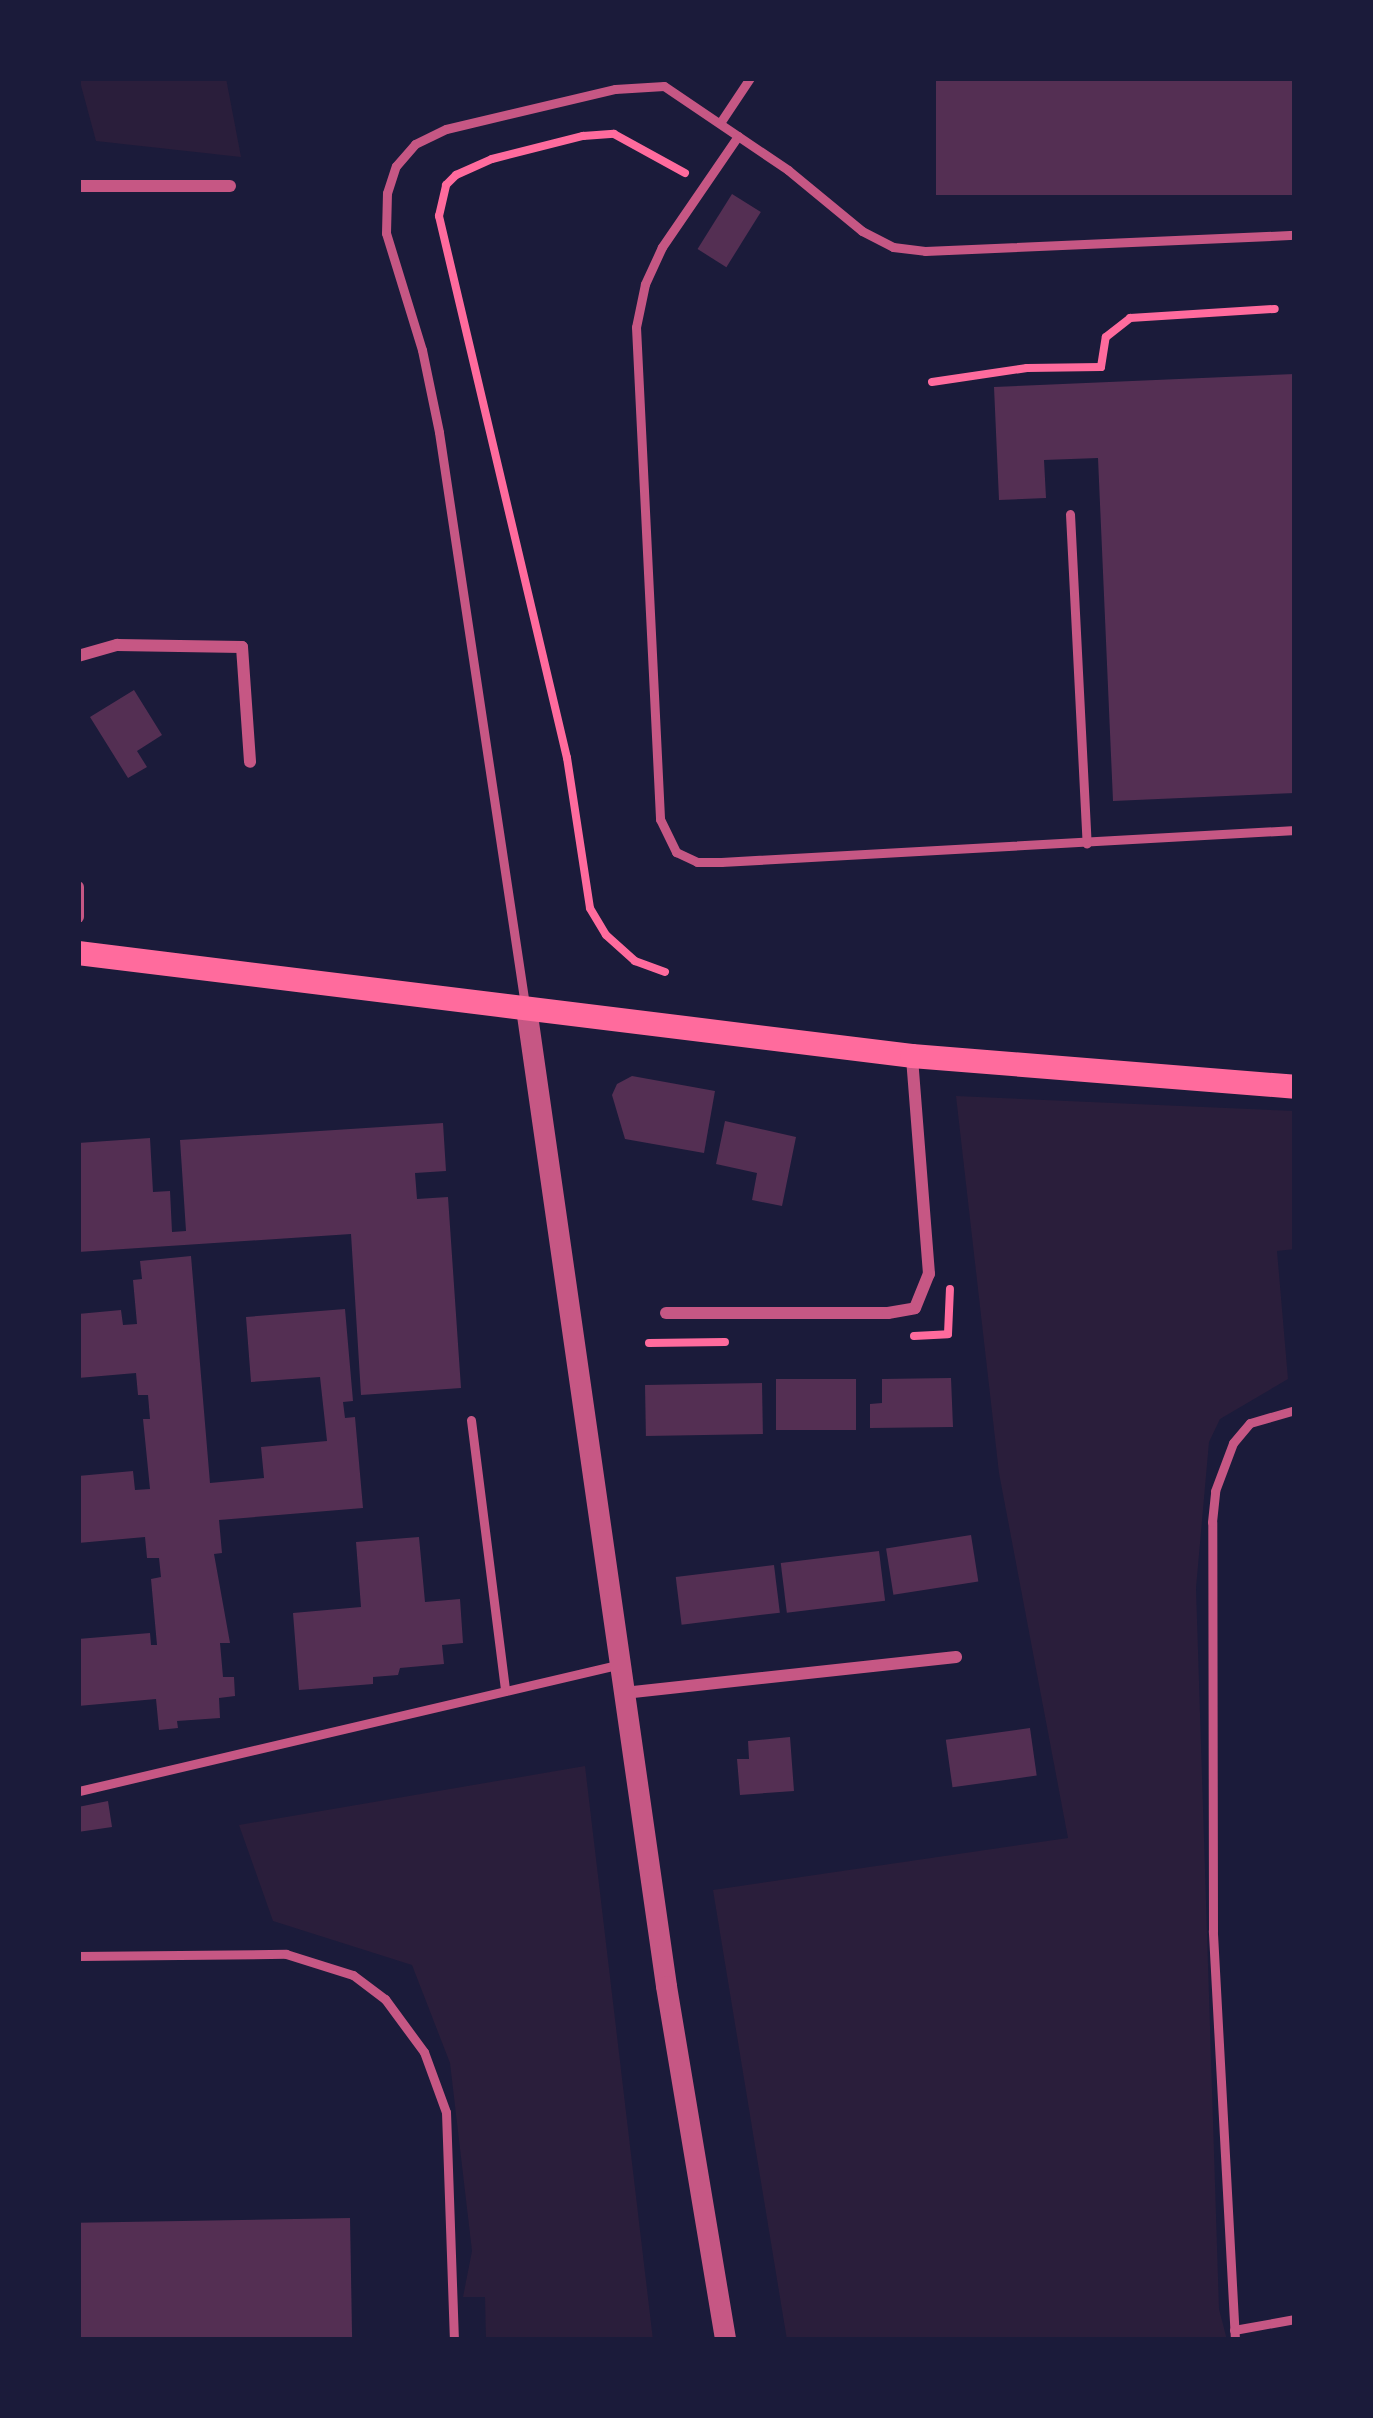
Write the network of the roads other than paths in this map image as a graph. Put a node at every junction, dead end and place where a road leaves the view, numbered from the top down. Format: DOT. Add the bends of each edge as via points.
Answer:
graph roads {
  1 [pos="750,78"];
  2 [pos="720,123"];
  3 [pos="738,136"];
  4 [pos="230,186"];
  5 [pos="78,187"];
  6 [pos="1295,235"];
  7 [pos="1070,514"];
  8 [pos="78,656"];
  9 [pos="250,762"];
  10 [pos="1295,830"];
  11 [pos="1087,844"];
  12 [pos="78,887"];
  13 [pos="78,917"];
  14 [pos="78,953"];
  15 [pos="526,1008"];
  16 [pos="912,1056"];
  17 [pos="1295,1088"];
  18 [pos="666,1313"];
  19 [pos="1295,1410"];
  20 [pos="471,1420"];
  21 [pos="956,1657"];
  22 [pos="620,1664"];
  23 [pos="505,1691"];
  24 [pos="624,1693"];
  25 [pos="79,1790"];
  26 [pos="78,1956"];
  27 [pos="1295,2318"];
  28 [pos="1234,2335"];
  29 [pos="454,2340"];
  30 [pos="724,2340"];
  1 -- 2 [label="lane"];
  2 -- 3 [label="lane"];
  2 -- 15 [label="lane" via="664,86 615,89 430,136 396,166 387,193 386,233 422,350 452,509"];
  3 -- 6 [label="lane" via="893,248"];
  3 -- 11 [label="lane" via="662,248 636,327 656,759 668,837 676,852 697,862"];
  4 -- 5 [label="street"];
  7 -- 11 [label="lane"];
  8 -- 9 [label="street" via="117,645 242,647"];
  10 -- 11 [label="lane"];
  12 -- 13 [label="street"];
  14 -- 15 [label="main road"];
  15 -- 16 [label="main road"];
  15 -- 22 [label="street"];
  16 -- 17 [label="main road"];
  16 -- 18 [label="street" via="929,1274 915,1308"];
  19 -- 28 [label="lane" via="1250,1423 1233,1443 1212,1522 1213,1931"];
  20 -- 23 [label="lane"];
  21 -- 24 [label="street"];
  22 -- 23 [label="lane"];
  22 -- 24 [label="street"];
  23 -- 25 [label="lane"];
  24 -- 30 [label="street"];
  26 -- 29 [label="lane" via="286,1954 353,1976 386,1999 424,2052 446,2112"];
  27 -- 28 [label="lane"];
}
